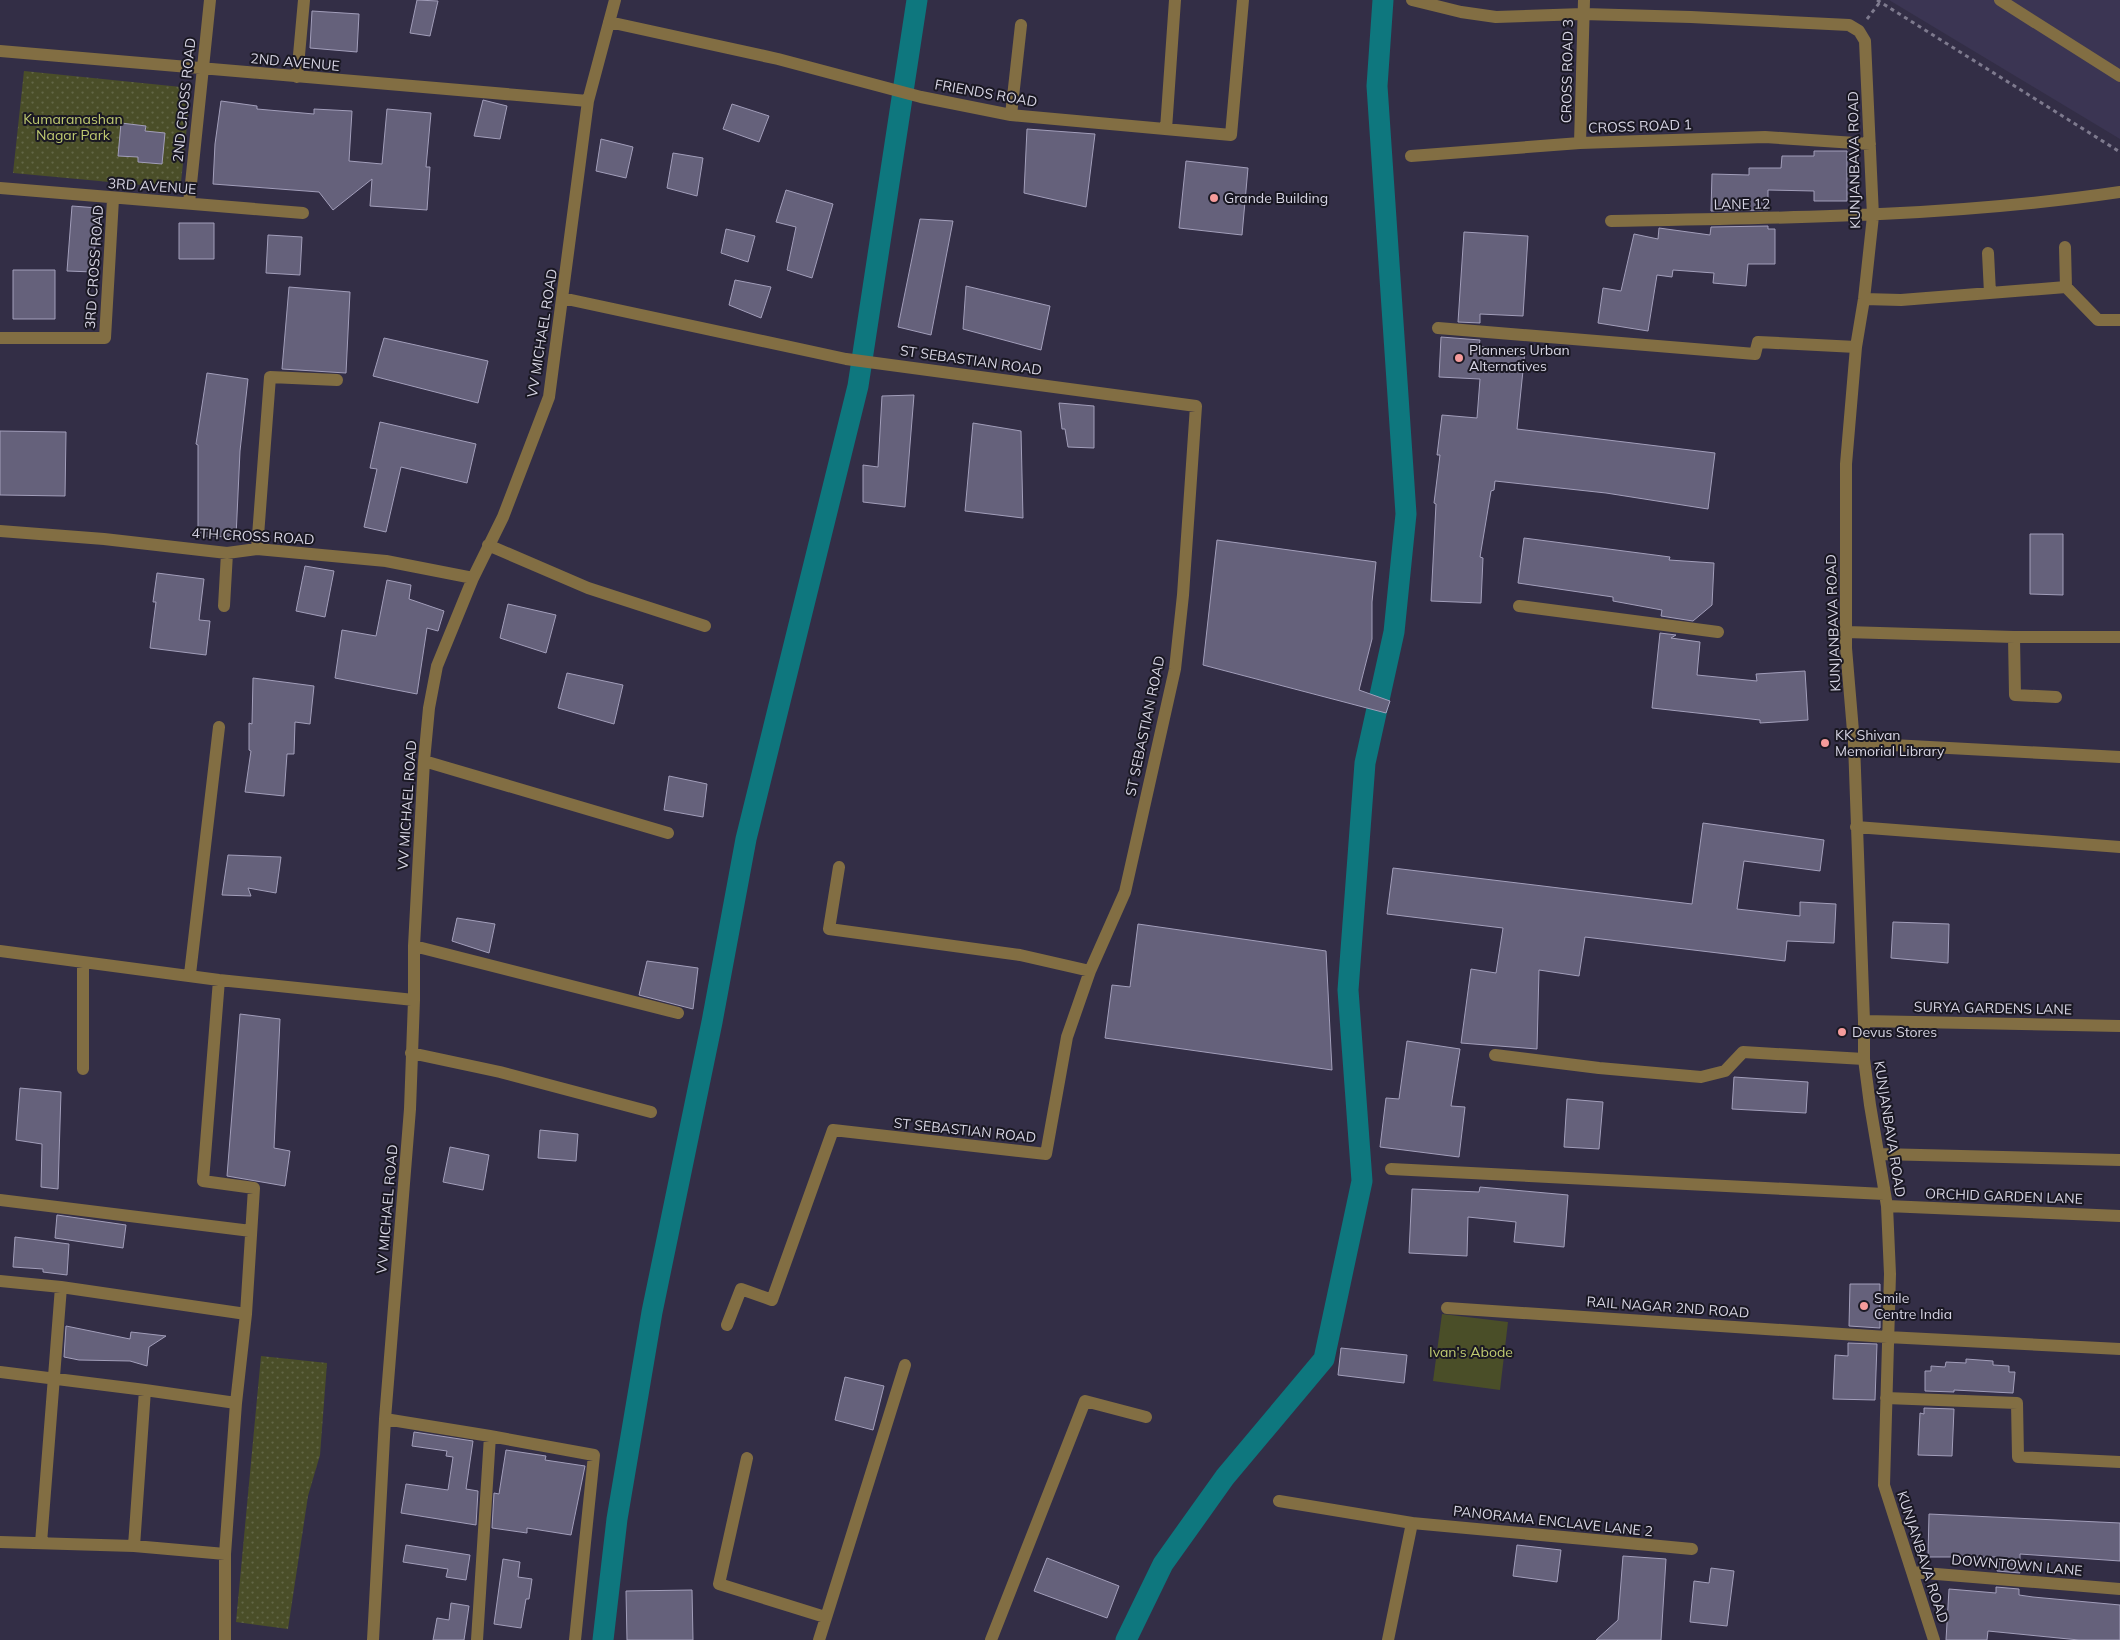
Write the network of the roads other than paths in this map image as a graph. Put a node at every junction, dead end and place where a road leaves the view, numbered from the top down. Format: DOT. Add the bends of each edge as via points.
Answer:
graph roads {
  1 [pos="210,0"];
  2 [pos="304,0"];
  3 [pos="615,0"];
  4 [pos="1175,0"];
  5 [pos="1243,0"];
  6 [pos="1412,0"];
  7 [pos="1584,0"];
  8 [pos="2000,0"];
  9 [pos="1461,6"];
  10 [pos="1583,14"];
  11 [pos="609,22"];
  12 [pos="1022,25"];
  13 [pos="0,51"];
  14 [pos="202,69"];
  15 [pos="297,76"];
  16 [pos="2120,76"];
  17 [pos="588,101"];
  18 [pos="1011,115"];
  19 [pos="1166,129"];
  20 [pos="1580,143"];
  21 [pos="1870,144"];
  22 [pos="1411,156"];
  23 [pos="0,188"];
  24 [pos="2120,192"];
  25 [pos="113,199"];
  26 [pos="189,203"];
  27 [pos="302,213"];
  28 [pos="1873,216"];
  29 [pos="1611,221"];
  30 [pos="2065,247"];
  31 [pos="1988,253"];
  32 [pos="2066,287"];
  33 [pos="1990,293"];
  34 [pos="562,298"];
  35 [pos="1864,299"];
  36 [pos="2120,320"];
  37 [pos="1438,328"];
  38 [pos="0,338"];
  39 [pos="1856,347"];
  40 [pos="336,380"];
  41 [pos="0,531"];
  42 [pos="488,545"];
  43 [pos="257,549"];
  44 [pos="227,553"];
  45 [pos="473,578"];
  46 [pos="224,606"];
  47 [pos="1519,606"];
  48 [pos="705,626"];
  49 [pos="1718,632"];
  50 [pos="1846,632"];
  51 [pos="2014,637"];
  52 [pos="2120,637"];
  53 [pos="2056,697"];
  54 [pos="219,727"];
  55 [pos="1854,743"];
  56 [pos="2120,757"];
  57 [pos="424,761"];
  58 [pos="1856,827"];
  59 [pos="668,833"];
  60 [pos="2120,847"];
  61 [pos="839,867"];
  62 [pos="414,946"];
  63 [pos="0,951"];
  64 [pos="83,962"];
  65 [pos="1090,971"];
  66 [pos="190,974"];
  67 [pos="219,980"];
  68 [pos="414,1000"];
  69 [pos="678,1013"];
  70 [pos="1864,1021"];
  71 [pos="2120,1026"];
  72 [pos="411,1053"];
  73 [pos="1495,1055"];
  74 [pos="1864,1059"];
  75 [pos="83,1069"];
  76 [pos="651,1112"];
  77 [pos="1879,1154"];
  78 [pos="2120,1160"];
  79 [pos="1391,1169"];
  80 [pos="0,1200"];
  81 [pos="1885,1200"];
  82 [pos="2120,1216"];
  83 [pos="251,1231"];
  84 [pos="0,1281"];
  85 [pos="61,1287"];
  86 [pos="1447,1308"];
  87 [pos="246,1314"];
  88 [pos="727,1325"];
  89 [pos="1887,1337"];
  90 [pos="2120,1349"];
  91 [pos="905,1365"];
  92 [pos="0,1372"];
  93 [pos="53,1378"];
  94 [pos="146,1390"];
  95 [pos="1886,1398"];
  96 [pos="236,1403"];
  97 [pos="1146,1417"];
  98 [pos="385,1419"];
  99 [pos="490,1436"];
  100 [pos="747,1458"];
  101 [pos="2120,1462"];
  102 [pos="1280,1501"];
  103 [pos="1412,1522"];
  104 [pos="0,1542"];
  105 [pos="41,1543"];
  106 [pos="134,1546"];
  107 [pos="1692,1549"];
  108 [pos="225,1554"];
  109 [pos="1912,1572"];
  110 [pos="2120,1589"];
  111 [pos="825,1617"];
  112 [pos="225,1640"];
  113 [pos="373,1640"];
  114 [pos="477,1640"];
  115 [pos="575,1640"];
  116 [pos="819,1640"];
  117 [pos="991,1640"];
  118 [pos="1388,1640"];
  119 [pos="1934,1640"];
  1 -- 14 [label="street, 2ND CROSS ROAD"];
  2 -- 15 [label="street"];
  3 -- 11 [label="street, VV MICHAEL ROAD"];
  4 -- 19 [label="street"];
  5 -- 19 [label="street, FRIENDS ROAD" via="1231,135"];
  6 -- 9 [label="street, KUNJANBAVA ROAD" via="1430,5"];
  7 -- 10 [label="street, CROSS ROAD 3"];
  8 -- 16 [label="street"];
  9 -- 10 [label="street, KUNJANBAVA ROAD" via="1496,16"];
  10 -- 20 [label="street, CROSS ROAD 3"];
  10 -- 21 [label="street, KUNJANBAVA ROAD" via="1849,25 1859,30 1865,41"];
  11 -- 17 [label="street, VV MICHAEL ROAD"];
  11 -- 18 [label="street, FRIENDS ROAD" via="778,59 881,88"];
  12 -- 18 [label="street"];
  13 -- 14 [label="street, 2ND AVENUE"];
  14 -- 15 [label="street, 2ND AVENUE"];
  14 -- 26 [label="street, 2ND CROSS ROAD"];
  15 -- 17 [label="street, 2ND AVENUE"];
  17 -- 34 [label="street, VV MICHAEL ROAD"];
  18 -- 19 [label="street, FRIENDS ROAD"];
  20 -- 21 [label="street, CROSS ROAD 1" via="1765,138"];
  20 -- 22 [label="street, CROSS ROAD 1"];
  21 -- 28 [label="street, KUNJANBAVA ROAD"];
  23 -- 25 [label="street, 3RD AVENUE"];
  24 -- 28 [label="street, LANE 12" via="2059,201"];
  25 -- 26 [label="street, 3RD AVENUE"];
  25 -- 38 [label="street, 3RD CROSS ROAD" via="104,338"];
  26 -- 27 [label="street, 3RD AVENUE"];
  28 -- 29 [label="street, LANE 12"];
  28 -- 35 [label="street, KUNJANBAVA ROAD"];
  30 -- 32 [label="street"];
  31 -- 33 [label="street"];
  32 -- 33 [label="street"];
  32 -- 36 [label="street" via="2098,320"];
  33 -- 35 [label="street" via="1901,300"];
  34 -- 42 [label="street, VV MICHAEL ROAD" via="549,397"];
  34 -- 65 [label="street, ST SEBASTIAN ROAD" via="849,359 1196,406 1175,669 1125,892"];
  35 -- 39 [label="street, KUNJANBAVA ROAD"];
  37 -- 39 [label="street" via="1755,354 1758,342"];
  39 -- 50 [label="street, KUNJANBAVA ROAD" via="1846,464"];
  40 -- 43 [label="street" via="270,377"];
  41 -- 44 [label="street, 4TH CROSS ROAD"];
  42 -- 45 [label="street, VV MICHAEL ROAD"];
  42 -- 48 [label="street" via="588,588"];
  43 -- 44 [label="street, 4TH CROSS ROAD"];
  43 -- 45 [label="street, 4TH CROSS ROAD" via="386,561"];
  44 -- 46 [label="street"];
  45 -- 57 [label="street, VV MICHAEL ROAD" via="437,666"];
  47 -- 49 [label="street"];
  50 -- 51 [label="street"];
  50 -- 55 [label="street, KUNJANBAVA ROAD"];
  51 -- 52 [label="street"];
  51 -- 53 [label="street" via="2015,695"];
  54 -- 66 [label="street"];
  55 -- 56 [label="street"];
  55 -- 58 [label="street, KUNJANBAVA ROAD"];
  57 -- 59 [label="street"];
  57 -- 62 [label="street, VV MICHAEL ROAD"];
  58 -- 60 [label="street"];
  58 -- 70 [label="street, KUNJANBAVA ROAD"];
  61 -- 65 [label="street" via="829,929 1020,955"];
  62 -- 68 [label="street, VV MICHAEL ROAD"];
  62 -- 69 [label="street"];
  63 -- 64 [label="street"];
  64 -- 66 [label="street"];
  64 -- 75 [label="street"];
  65 -- 88 [label="street, ST SEBASTIAN ROAD" via="1067,1036 1046,1154 833,1130 772,1300 741,1289"];
  66 -- 67 [label="street"];
  67 -- 68 [label="street"];
  67 -- 83 [label="street" via="203,1181 254,1188"];
  68 -- 72 [label="street, VV MICHAEL ROAD"];
  70 -- 71 [label="street, SURYA GARDENS LANE"];
  70 -- 74 [label="street, KUNJANBAVA ROAD"];
  72 -- 76 [label="street" via="500,1072"];
  72 -- 98 [label="street, VV MICHAEL ROAD" via="410,1109"];
  73 -- 74 [label="street" via="1701,1077 1725,1072 1743,1052"];
  74 -- 77 [label="street, KUNJANBAVA ROAD"];
  77 -- 78 [label="street"];
  77 -- 81 [label="street, KUNJANBAVA ROAD"];
  79 -- 81 [label="street, ORCHID GARDEN LANE"];
  80 -- 83 [label="street"];
  81 -- 82 [label="street, ORCHID GARDEN LANE"];
  81 -- 89 [label="street, KUNJANBAVA ROAD" via="1890,1274"];
  83 -- 87 [label="street"];
  84 -- 85 [label="street"];
  85 -- 87 [label="street"];
  85 -- 93 [label="street"];
  86 -- 89 [label="street, RAIL NAGAR 2ND ROAD"];
  87 -- 96 [label="street"];
  89 -- 90 [label="street, RAIL NAGAR 2ND ROAD"];
  89 -- 95 [label="street, KUNJANBAVA ROAD"];
  91 -- 111 [label="street"];
  92 -- 93 [label="street"];
  93 -- 94 [label="street"];
  93 -- 105 [label="street"];
  94 -- 96 [label="street"];
  94 -- 106 [label="street"];
  95 -- 101 [label="street" via="2018,1403 2018,1457"];
  95 -- 109 [label="street, KUNJANBAVA ROAD" via="1884,1485"];
  96 -- 108 [label="street"];
  97 -- 117 [label="street" via="1085,1401"];
  98 -- 99 [label="street"];
  98 -- 113 [label="street, VV MICHAEL ROAD"];
  99 -- 114 [label="street"];
  99 -- 115 [label="street" via="594,1455"];
  100 -- 111 [label="street" via="719,1584"];
  102 -- 103 [label="street, PANORAMA ENCLAVE LANE 2"];
  103 -- 107 [label="street, PANORAMA ENCLAVE LANE 2"];
  103 -- 118 [label="street"];
  104 -- 105 [label="street"];
  105 -- 106 [label="street"];
  106 -- 108 [label="street"];
  108 -- 112 [label="street"];
  109 -- 110 [label="street, DOWNTOWN LANE"];
  109 -- 119 [label="street, KUNJANBAVA ROAD"];
  111 -- 116 [label="street"];
}
